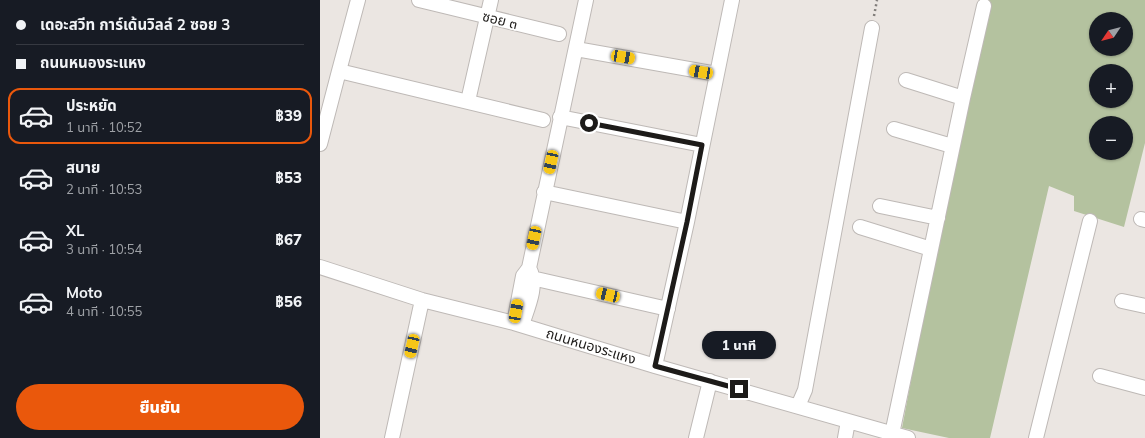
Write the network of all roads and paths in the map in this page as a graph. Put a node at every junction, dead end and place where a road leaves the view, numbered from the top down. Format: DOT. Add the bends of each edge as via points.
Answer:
graph roads {
  1 [pos="358,0"];
  2 [pos="419,0"];
  3 [pos="491,0"];
  4 [pos="586,0"];
  5 [pos="732,0"];
  6 [pos="984,6"];
  7 [pos="488,16"];
  8 [pos="872,28"];
  9 [pos="559,34"];
  10 [pos="576,49"];
  11 [pos="339,71"];
  12 [pos="717,74"];
  13 [pos="906,80"];
  14 [pos="963,98"];
  15 [pos="468,101"];
  16 [pos="560,117"];
  17 [pos="543,120"];
  18 [pos="894,129"];
  19 [pos="320,144"];
  20 [pos="702,145"];
  21 [pos="952,146"];
  22 [pos="544,192"];
  23 [pos="880,206"];
  24 [pos="938,218"];
  25 [pos="1090,220"];
  26 [pos="687,222"];
  27 [pos="860,227"];
  28 [pos="931,249"];
  29 [pos="320,267"];
  30 [pos="528,274"];
  31 [pos="422,300"];
  32 [pos="1122,301"];
  33 [pos="1145,306"];
  34 [pos="668,309"];
  35 [pos="518,324"];
  36 [pos="655,366"];
  37 [pos="1100,376"];
  38 [pos="710,381"];
  39 [pos="1145,388"];
  40 [pos="798,406"];
  41 [pos="848,421"];
  42 [pos="892,434"];
  43 [pos="392,438"];
  44 [pos="696,438"];
  45 [pos="845,438"];
  46 [pos="908,438"];
  47 [pos="1036,438"];
  1 -- 11 [label="street"];
  2 -- 7 [label="street, ซอย ๓"];
  3 -- 7 [label="street"];
  4 -- 10 [label="street"];
  5 -- 12 [label="street"];
  6 -- 14 [label="street"];
  7 -- 9 [label="street, ซอย ๓"];
  7 -- 15 [label="street"];
  8 -- 40 [label="street" via="805,390"];
  10 -- 12 [label="street"];
  10 -- 16 [label="street"];
  11 -- 15 [label="street"];
  11 -- 19 [label="street"];
  12 -- 20 [label="street"];
  13 -- 14 [label="street"];
  14 -- 21 [label="street"];
  15 -- 17 [label="street"];
  16 -- 20 [label="street"];
  16 -- 22 [label="street"];
  18 -- 21 [label="street"];
  20 -- 26 [label="street"];
  21 -- 24 [label="street"];
  22 -- 26 [label="street"];
  22 -- 30 [label="street"];
  23 -- 24 [label="street"];
  24 -- 28 [label="street"];
  25 -- 47 [label="street"];
  26 -- 34 [label="street"];
  27 -- 28 [label="street"];
  28 -- 42 [label="street"];
  29 -- 31 [label="street, ถนนหนองระแหง"];
  30 -- 34 [label="street"];
  30 -- 35 [label="street"];
  31 -- 35 [label="street, ถนนหนองระแหง"];
  31 -- 43 [label="street"];
  32 -- 33 [label="street"];
  34 -- 36 [label="street"];
  35 -- 36 [label="street, ถนนหนองระแหง"];
  36 -- 38 [label="street, ถนนหนองระแหง"];
  37 -- 39 [label="street"];
  38 -- 40 [label="street, ถนนหนองระแหง"];
  38 -- 44 [label="street"];
  40 -- 41 [label="street, ถนนหนองระแหง"];
  41 -- 42 [label="street, ถนนหนองระแหง"];
  41 -- 45 [label="street"];
  42 -- 46 [label="street, ถนนหนองระแหง"];
}
